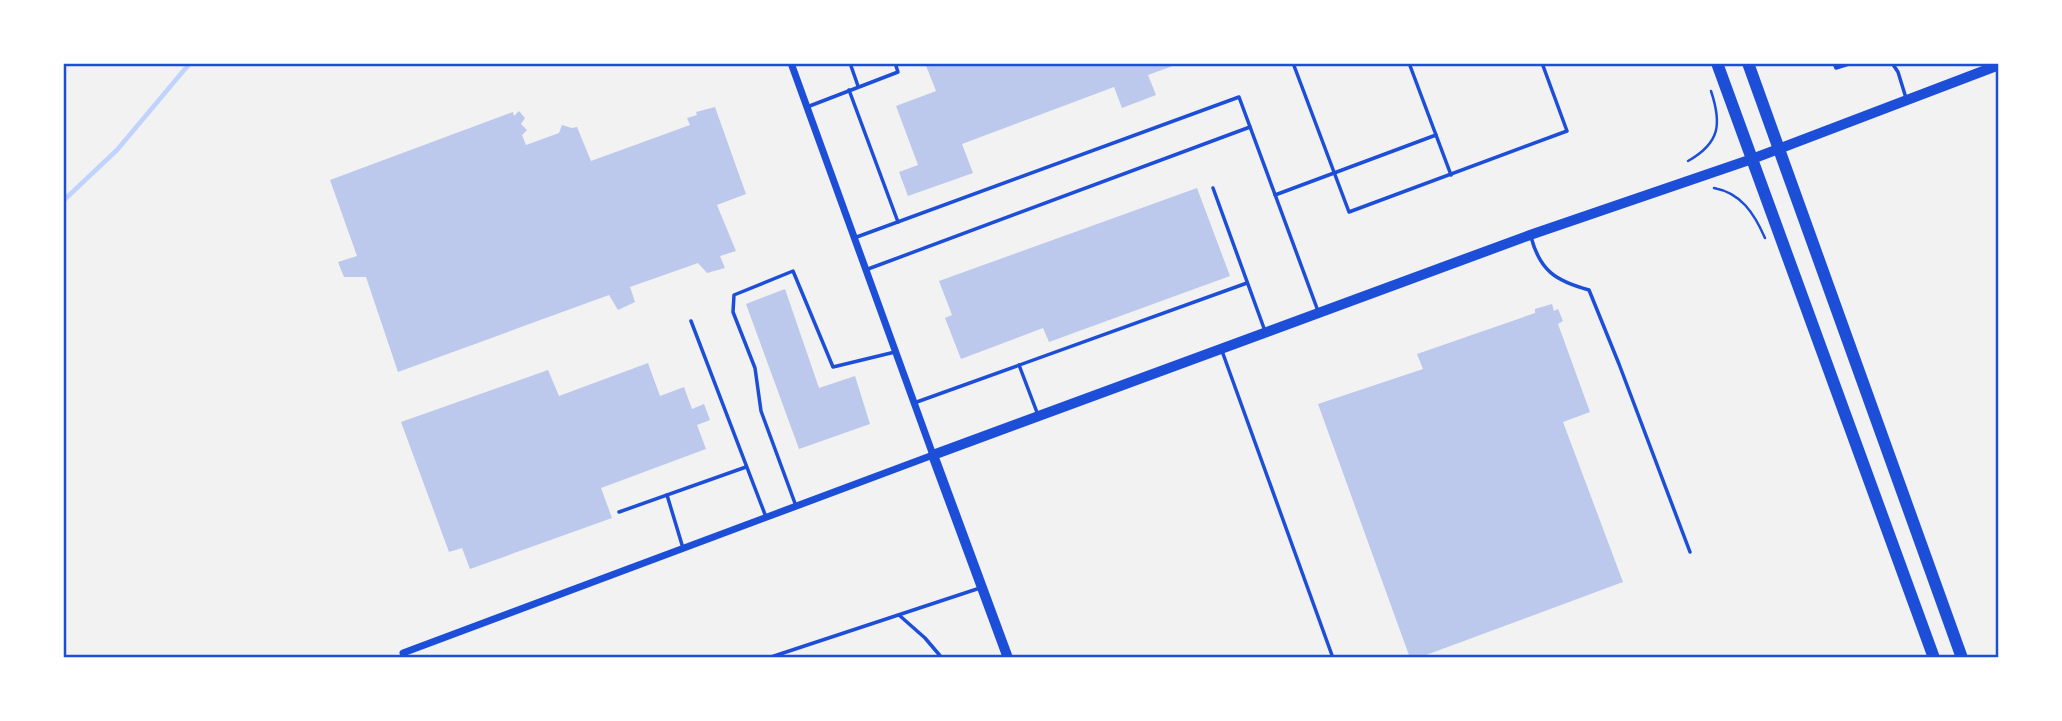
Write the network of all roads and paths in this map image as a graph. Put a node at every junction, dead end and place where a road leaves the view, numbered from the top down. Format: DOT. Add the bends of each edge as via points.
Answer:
graph roads {
  1 [pos="791,63"];
  2 [pos="850,63"];
  3 [pos="895,63"];
  4 [pos="1293,63"];
  5 [pos="1409,63"];
  6 [pos="1542,63"];
  7 [pos="1717,63"];
  8 [pos="1748,63"];
  9 [pos="1834,63"];
  10 [pos="1852,63"];
  11 [pos="1892,63"];
  12 [pos="1999,65"];
  13 [pos="1709,83"];
  14 [pos="858,86"];
  15 [pos="849,90"];
  16 [pos="1907,100"];
  17 [pos="807,107"];
  18 [pos="1250,127"];
  19 [pos="1436,135"];
  20 [pos="1779,148"];
  21 [pos="1752,159"];
  22 [pos="1688,161"];
  23 [pos="1334,173"];
  24 [pos="1451,175"];
  25 [pos="1213,188"];
  26 [pos="1714,188"];
  27 [pos="1275,195"];
  28 [pos="898,222"];
  29 [pos="1530,235"];
  30 [pos="854,238"];
  31 [pos="1765,239"];
  32 [pos="866,270"];
  33 [pos="1247,283"];
  34 [pos="1319,313"];
  35 [pos="691,321"];
  36 [pos="1265,333"];
  37 [pos="1222,349"];
  38 [pos="895,352"];
  39 [pos="1019,365"];
  40 [pos="914,403"];
  41 [pos="1039,416"];
  42 [pos="933,455"];
  43 [pos="746,467"];
  44 [pos="667,495"];
  45 [pos="796,506"];
  46 [pos="619,512"];
  47 [pos="765,517"];
  48 [pos="683,548"];
  49 [pos="1690,552"];
  50 [pos="982,587"];
  51 [pos="899,615"];
  52 [pos="404,653"];
  53 [pos="1962,657"];
  54 [pos="768,658"];
  55 [pos="942,658"];
  56 [pos="1008,658"];
  57 [pos="1333,658"];
  58 [pos="1934,658"];
  1 -- 17 [label="street"];
  2 -- 14 [label="lane"];
  3 -- 14 [label="lane" via="898,72"];
  4 -- 23 [label="lane"];
  5 -- 19 [label="lane"];
  6 -- 24 [label="lane" via="1567,131"];
  7 -- 21 [label="highway"];
  8 -- 20 [label="highway"];
  9 -- 10 [label="lane" via="1836,68"];
  11 -- 16 [label="lane"];
  12 -- 16 [label="street"];
  13 -- 22 [label="path" via="1718,125 1714,139"];
  14 -- 15 [label="lane"];
  15 -- 17 [label="lane"];
  15 -- 28 [label="lane"];
  16 -- 20 [label="street"];
  17 -- 30 [label="street"];
  18 -- 27 [label="lane"];
  18 -- 28 [label="lane" via="1239,97"];
  18 -- 32 [label="lane"];
  19 -- 23 [label="lane"];
  19 -- 24 [label="lane"];
  20 -- 21 [label="street"];
  20 -- 53 [label="highway"];
  21 -- 29 [label="street"];
  21 -- 58 [label="highway"];
  23 -- 24 [label="lane" via="1349,212"];
  23 -- 27 [label="lane"];
  25 -- 33 [label="lane"];
  26 -- 31 [label="path" via="1738,198 1756,217"];
  27 -- 34 [label="lane"];
  28 -- 30 [label="lane"];
  29 -- 34 [label="street"];
  29 -- 49 [label="lane" via="1543,267 1589,290"];
  30 -- 32 [label="street"];
  32 -- 38 [label="street"];
  33 -- 36 [label="lane"];
  33 -- 39 [label="lane"];
  34 -- 36 [label="street"];
  35 -- 43 [label="lane"];
  36 -- 37 [label="street"];
  37 -- 41 [label="street"];
  37 -- 57 [label="lane"];
  38 -- 40 [label="street"];
  38 -- 45 [label="lane" via="833,367 793,271 734,295 733,312 755,368 761,411"];
  39 -- 40 [label="lane"];
  39 -- 41 [label="lane"];
  40 -- 42 [label="street"];
  41 -- 42 [label="street"];
  42 -- 45 [label="street"];
  42 -- 50 [label="street"];
  43 -- 44 [label="lane"];
  43 -- 47 [label="lane"];
  44 -- 46 [label="lane"];
  44 -- 48 [label="lane"];
  45 -- 47 [label="street"];
  47 -- 48 [label="street"];
  48 -- 52 [label="street"];
  50 -- 51 [label="lane"];
  50 -- 56 [label="street"];
  51 -- 54 [label="lane"];
  51 -- 55 [label="lane"];
}
